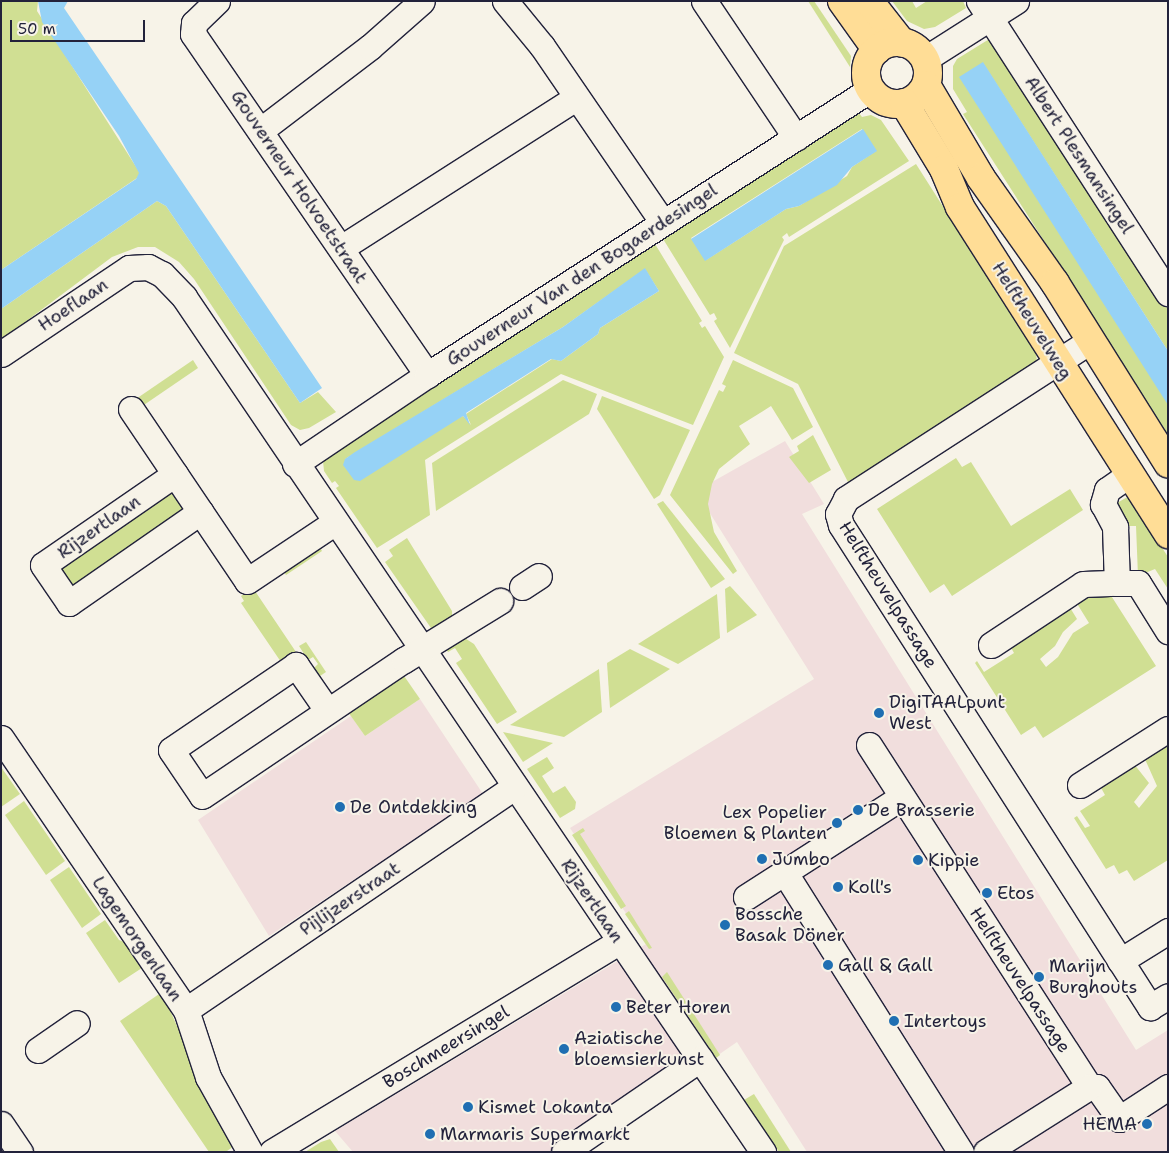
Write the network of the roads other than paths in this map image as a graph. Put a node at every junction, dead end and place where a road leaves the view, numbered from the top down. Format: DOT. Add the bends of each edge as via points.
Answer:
graph roads {
  1 [pos="217,1"];
  2 [pos="422,1"];
  3 [pos="505,1"];
  4 [pos="704,1"];
  5 [pos="842,1"];
  6 [pos="869,1"];
  7 [pos="1016,1"];
  8 [pos="984,10"];
  9 [pos="889,46"];
  10 [pos="925,72"];
  11 [pos="871,89"];
  12 [pos="576,98"];
  13 [pos="904,103"];
  14 [pos="261,130"];
  15 [pos="796,138"];
  16 [pos="663,223"];
  17 [pos="341,248"];
  18 [pos="148,267"];
  19 [pos="1168,293"];
  20 [pos="1090,341"];
  21 [pos="1,354"];
  22 [pos="1058,362"];
  23 [pos="428,375"];
  24 [pos="131,409"];
  25 [pos="1168,462"];
  26 [pos="295,464"];
  27 [pos="175,474"];
  28 [pos="1130,474"];
  29 [pos="200,512"];
  30 [pos="335,522"];
  31 [pos="1168,534"];
  32 [pos="1117,583"];
  33 [pos="500,601"];
  34 [pos="1168,631"];
  35 [pos="990,645"];
  36 [pos="422,650"];
  37 [pos="327,710"];
  38 [pos="1168,729"];
  39 [pos="1,738"];
  40 [pos="869,745"];
  41 [pos="1080,785"];
  42 [pos="514,787"];
  43 [pos="902,797"];
  44 [pos="785,873"];
  45 [pos="746,897"];
  46 [pos="1168,931"];
  47 [pos="619,942"];
  48 [pos="1120,961"];
  49 [pos="1168,996"];
  50 [pos="186,1010"];
  51 [pos="77,1023"];
  52 [pos="38,1050"];
  53 [pos="700,1059"];
  54 [pos="1089,1087"];
  55 [pos="1167,1089"];
  56 [pos="1,1124"];
  57 [pos="575,1149"];
  58 [pos="20,1152"];
  59 [pos="250,1152"];
  60 [pos="272,1152"];
  61 [pos="763,1152"];
  62 [pos="961,1152"];
  63 [pos="986,1152"];
  1 -- 14 [label="street, Gouverneur Holvoetstraat" via="194,22 193,34"];
  2 -- 14 [label="street" via="370,47"];
  3 -- 12 [label="street" via="542,46"];
  4 -- 15 [label="street"];
  5 -- 9 [label="main road"];
  6 -- 9 [label="main road"];
  7 -- 8 [label="street"];
  8 -- 10 [label="street"];
  8 -- 19 [label="street, Albert Plesmansingel"];
  9 -- 10 [label="main road" via="919,51"];
  9 -- 11 [label="main road" via="867,69"];
  10 -- 13 [label="main road" via="917,97"];
  10 -- 20 [label="main road, Helftheuvelweg" via="981,178 1055,284"];
  11 -- 13 [label="main road" via="885,102"];
  11 -- 15 [label="street, Gouverneur Van den Bogaerdesingel"];
  12 -- 16 [label="street"];
  12 -- 17 [label="street"];
  13 -- 22 [label="main road, Helftheuvelweg" via="944,169 960,207"];
  14 -- 17 [label="street, Gouverneur Holvoetstraat"];
  15 -- 16 [label="street, Gouverneur Van den Bogaerdesingel"];
  16 -- 23 [label="street, Gouverneur Van den Bogaerdesingel"];
  17 -- 23 [label="street, Gouverneur Holvoetstraat"];
  18 -- 21 [label="street, Hoeflaan" via="129,268"];
  18 -- 26 [label="street, Rijzertlaan" via="162,274 184,297"];
  20 -- 22 [label="street, Helftheuvelpassage"];
  20 -- 25 [label="main road, Helftheuvelweg"];
  22 -- 28 [label="main road, Helftheuvelweg"];
  22 -- 48 [label="street, Helftheuvelpassage" via="846,499 838,514 841,525"];
  23 -- 26 [label="street, Gouverneur Van den Bogaerdesingel"];
  24 -- 27 [label="street"];
  26 -- 30 [label="street, Rijzertlaan"];
  27 -- 29 [label="street"];
  27 -- 29 [label="street, Rijzertlaan" via="43,565 69,603"];
  28 -- 31 [label="main road, Helftheuvelweg"];
  28 -- 32 [label="street" via="1107,490 1103,504 1115,527"];
  29 -- 30 [label="street" via="247,582"];
  30 -- 36 [label="street, Rijzertlaan"];
  32 -- 34 [label="street" via="1138,582"];
  32 -- 35 [label="street" via="1083,584"];
  33 -- 36 [label="street"];
  36 -- 37 [label="street"];
  36 -- 42 [label="street, Rijzertlaan"];
  37 -- 37 [label="street" via="202,796 171,750 296,665"];
  38 -- 41 [label="street"];
  39 -- 50 [label="street, Lagemorgenlaan"];
  40 -- 43 [label="street, Helftheuvelpassage"];
  42 -- 47 [label="street, Rijzertlaan"];
  42 -- 50 [label="street, Pijlijzerstraat"];
  43 -- 44 [label="street"];
  43 -- 54 [label="street, Helftheuvelpassage"];
  44 -- 45 [label="street"];
  44 -- 62 [label="street"];
  46 -- 48 [label="street"];
  47 -- 53 [label="street, Rijzertlaan"];
  47 -- 60 [label="street, Boschmeersingel"];
  48 -- 49 [label="street, Helftheuvelpassage" via="1150,1007"];
  50 -- 59 [label="street, Lagemorgenlaan" via="208,1077"];
  51 -- 52 [label="street"];
  53 -- 57 [label="street"];
  53 -- 61 [label="street, Rijzertlaan"];
  54 -- 55 [label="street, Helftheuvelpassage" via="1097,1087 1119,1119"];
  54 -- 63 [label="street"];
  56 -- 58 [label="street"];
}
